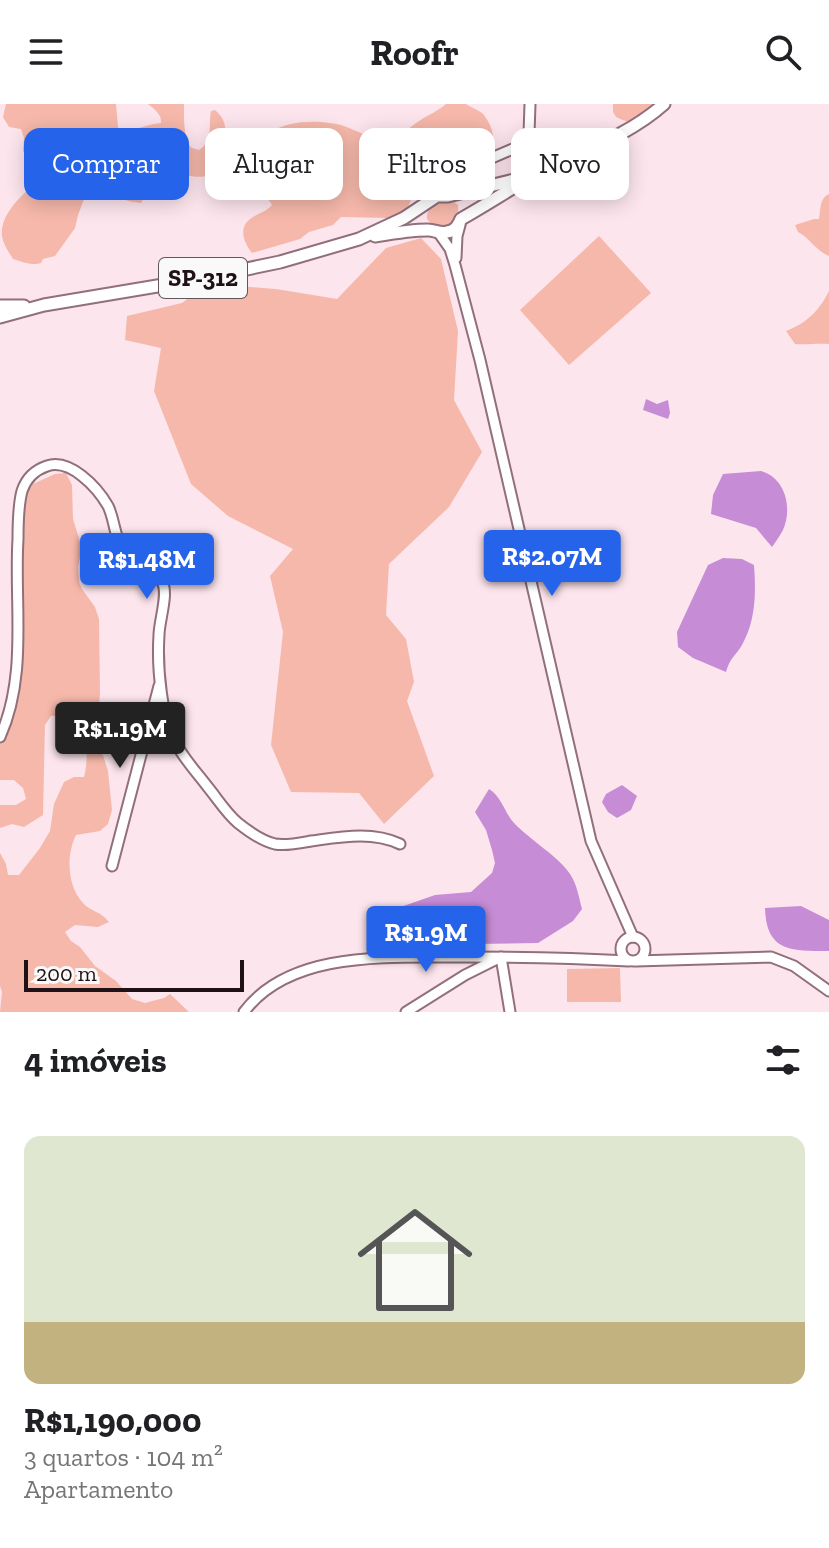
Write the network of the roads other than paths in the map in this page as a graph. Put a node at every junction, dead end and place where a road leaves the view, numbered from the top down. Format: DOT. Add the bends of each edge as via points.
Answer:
graph roads {
  1 [pos="530,104"];
  2 [pos="664,104"];
  3 [pos="629,129"];
  4 [pos="495,157"];
  5 [pos="511,189"];
  6 [pos="432,200"];
  7 [pos="454,200"];
  8 [pos="428,203"];
  9 [pos="461,219"];
  10 [pos="436,231"];
  11 [pos="359,239"];
  12 [pos="455,265"];
  13 [pos="44,305"];
  14 [pos="0,306"];
  15 [pos="0,317"];
  16 [pos="160,683"];
  17 [pos="0,737"];
  18 [pos="400,844"];
  19 [pos="112,866"];
  20 [pos="633,937"];
  21 [pos="622,946"];
  22 [pos="501,957"];
  23 [pos="636,959"];
  24 [pos="608,960"];
  25 [pos="829,991"];
  26 [pos="244,1012"];
  27 [pos="406,1012"];
  28 [pos="510,1012"];
  1 -- 4 [label="street" via="529,134 522,145"];
  2 -- 3 [label="main road, SP-312"];
  5 -- 9 [label="main road, SP-312"];
  6 -- 8 [label="main road, SP-312"];
  7 -- 9 [label="main road" via="462,209"];
  8 -- 10 [label="main road" via="426,220"];
  8 -- 11 [label="main road, SP-312"];
  9 -- 10 [label="main road, SP-312" via="450,232"];
  9 -- 12 [label="street"];
  10 -- 11 [label="main road, SP-312"];
  10 -- 12 [label="street"];
  11 -- 13 [label="main road, SP-312" via="199,279"];
  12 -- 20 [label="street" via="591,841"];
  13 -- 14 [label="main road, SP-312"];
  13 -- 15 [label="main road, SP-312"];
  16 -- 17 [label="street" via="162,582 127,555 108,506 80,474 67,465 45,466 22,492 19,654"];
  16 -- 18 [label="street" via="176,745 237,822 276,844 351,836"];
  16 -- 19 [label="street"];
  20 -- 21 [label="street"];
  20 -- 23 [label="street" via="645,947"];
  21 -- 23 [label="street" via="623,955"];
  21 -- 24 [label="street"];
  22 -- 24 [label="street"];
  22 -- 26 [label="street" via="330,964 286,979"];
  22 -- 27 [label="street"];
  22 -- 28 [label="street"];
  23 -- 24 [label="street"];
  23 -- 25 [label="street" via="771,957"];
}
